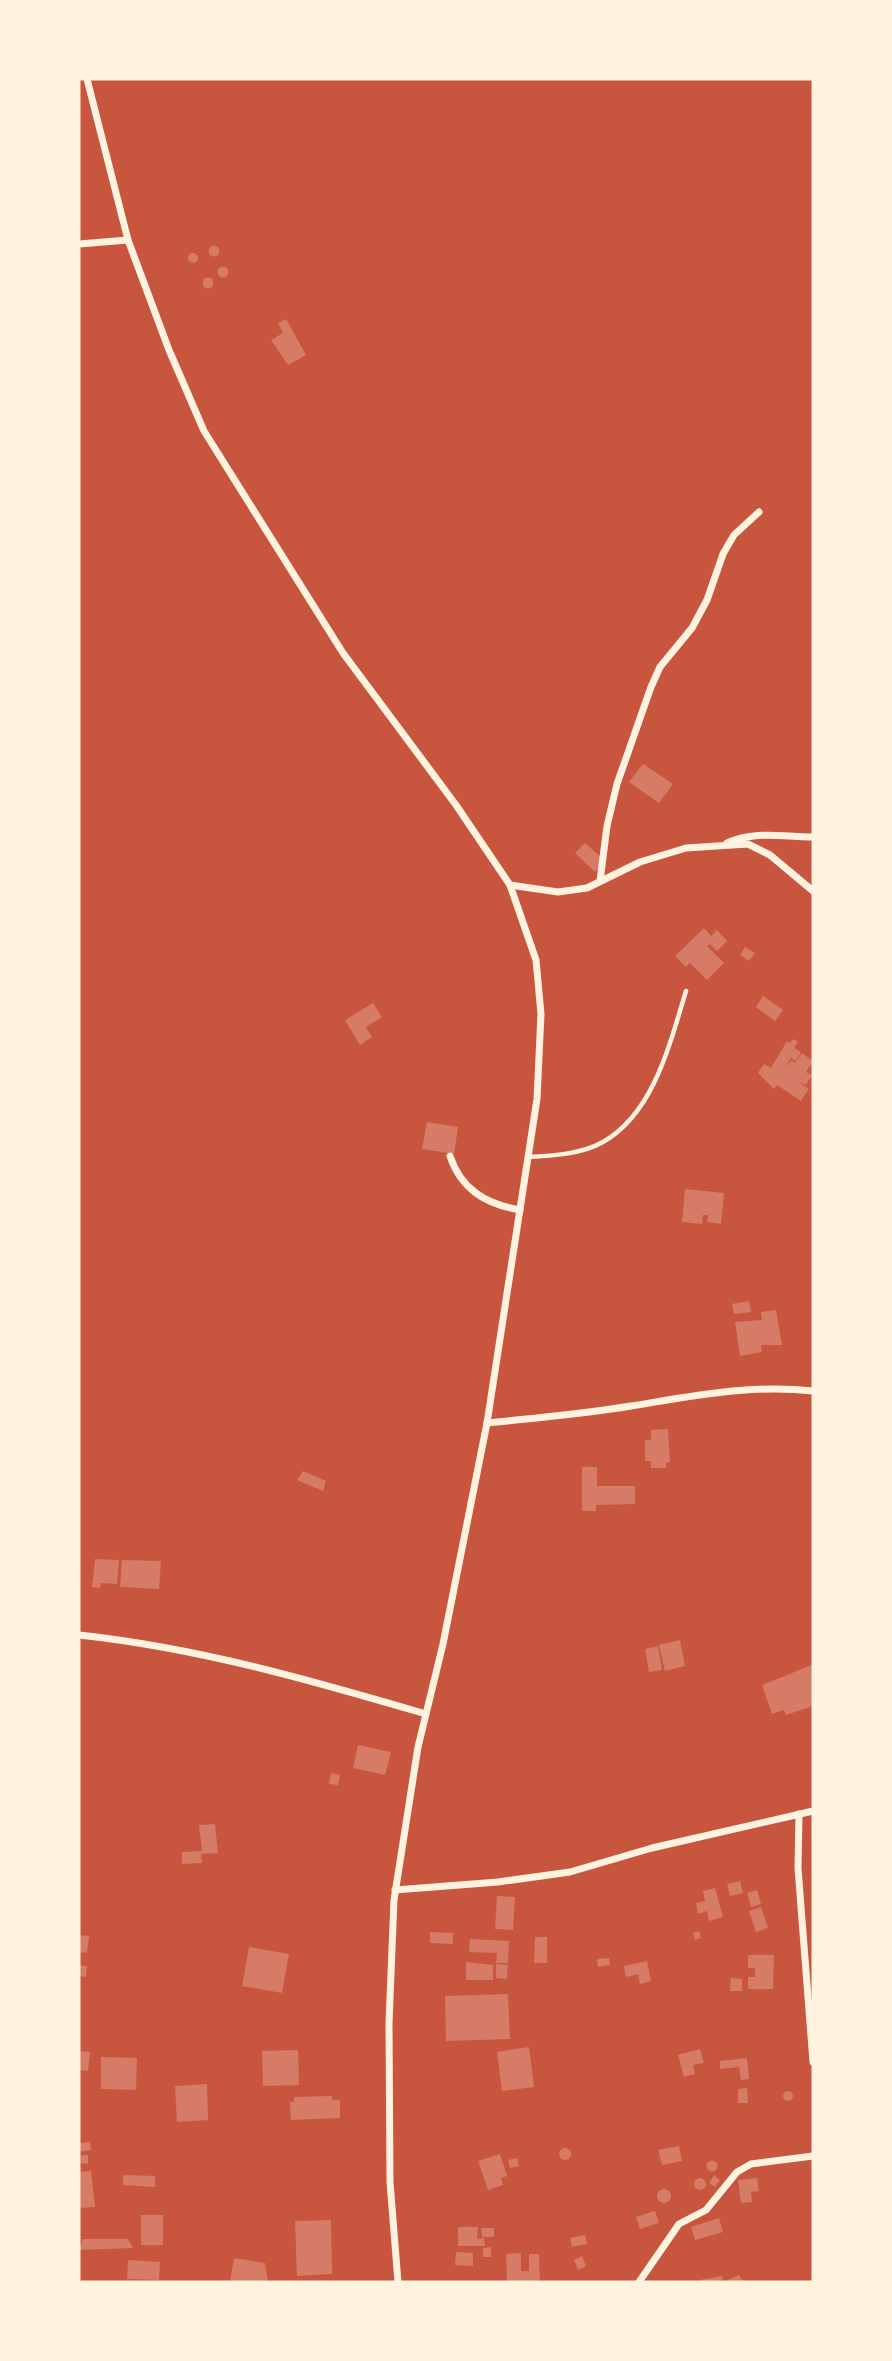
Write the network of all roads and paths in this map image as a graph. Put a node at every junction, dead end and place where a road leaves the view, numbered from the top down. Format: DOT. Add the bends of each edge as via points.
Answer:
graph roads {
  1 [pos="87,79"];
  2 [pos="128,240"];
  3 [pos="79,244"];
  4 [pos="759,512"];
  5 [pos="813,837"];
  6 [pos="724,845"];
  7 [pos="600,881"];
  8 [pos="510,885"];
  9 [pos="813,891"];
  10 [pos="686,991"];
  11 [pos="450,1156"];
  12 [pos="528,1157"];
  13 [pos="520,1210"];
  14 [pos="813,1391"];
  15 [pos="486,1423"];
  16 [pos="79,1635"];
  17 [pos="426,1714"];
  18 [pos="813,1811"];
  19 [pos="799,1814"];
  20 [pos="395,1890"];
  21 [pos="813,2062"];
  22 [pos="813,2156"];
  23 [pos="398,2282"];
  24 [pos="639,2282"];
  1 -- 2 [label="street"];
  2 -- 3 [label="street"];
  2 -- 8 [label="street" via="204,431 343,653"];
  4 -- 7 [label="street" via="734,535 708,600 651,687 617,784"];
  5 -- 6 [label="street" via="743,835"];
  6 -- 7 [label="street" via="685,848"];
  6 -- 9 [label="street" via="748,844 770,855"];
  7 -- 8 [label="street" via="558,892"];
  8 -- 12 [label="street" via="536,960 541,1014 537,1099"];
  10 -- 12 [label="lane" via="663,1061 646,1096 622,1126 603,1142 553,1156"];
  11 -- 13 [label="street" via="466,1187 493,1203"];
  12 -- 13 [label="street"];
  13 -- 15 [label="street"];
  14 -- 15 [label="street" via="783,1387 704,1392 632,1406"];
  15 -- 17 [label="street"];
  16 -- 17 [label="street" via="246,1662"];
  17 -- 20 [label="street"];
  18 -- 19 [label="street"];
  19 -- 20 [label="street" via="570,1872"];
  19 -- 21 [label="street" via="798,1868"];
  20 -- 23 [label="street" via="389,2023 390,2182"];
  22 -- 24 [label="street" via="751,2164 737,2172 706,2210 679,2224"];
}
